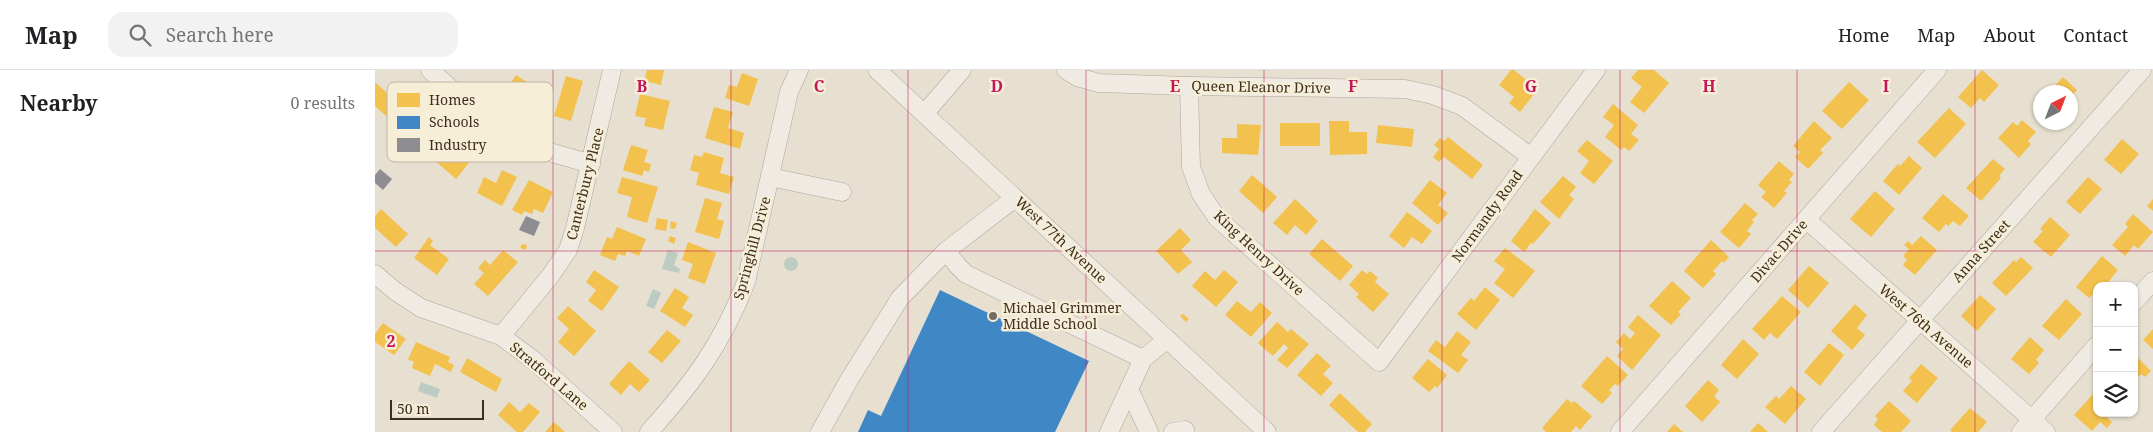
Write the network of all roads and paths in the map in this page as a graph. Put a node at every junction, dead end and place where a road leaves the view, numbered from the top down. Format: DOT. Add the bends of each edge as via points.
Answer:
graph roads {
  1 [pos="430,70"];
  2 [pos="612,70"];
  3 [pos="799,70"];
  4 [pos="877,70"];
  5 [pos="962,70"];
  6 [pos="1066,70"];
  7 [pos="1596,70"];
  8 [pos="1937,70"];
  9 [pos="2142,70"];
  10 [pos="443,82"];
  11 [pos="1189,86"];
  12 [pos="925,113"];
  13 [pos="553,153"];
  14 [pos="1531,156"];
  15 [pos="591,164"];
  16 [pos="770,177"];
  17 [pos="842,192"];
  18 [pos="1015,198"];
  19 [pos="1807,220"];
  20 [pos="946,251"];
  21 [pos="375,274"];
  22 [pos="2153,280"];
  23 [pos="2138,297"];
  24 [pos="1919,321"];
  25 [pos="501,336"];
  26 [pos="1167,339"];
  27 [pos="2093,350"];
  28 [pos="1143,359"];
  29 [pos="1379,362"];
  30 [pos="1129,389"];
  31 [pos="2026,426"];
  32 [pos="613,432"];
  33 [pos="649,432"];
  34 [pos="820,432"];
  35 [pos="1109,432"];
  36 [pos="1149,432"];
  37 [pos="1173,432"];
  38 [pos="1185,432"];
  39 [pos="1267,432"];
  40 [pos="1620,432"];
  41 [pos="1821,432"];
  42 [pos="2046,432"];
  1 -- 10 [label="street"];
  2 -- 15 [label="street, Canterbury Place"];
  3 -- 16 [label="street, Springhill Drive" via="789,92"];
  4 -- 12 [label="street, West 77th Avenue"];
  5 -- 12 [label="street"];
  6 -- 11 [label="street, Queen Eleanor Drive" via="1099,83"];
  7 -- 14 [label="street, Normandy Road"];
  8 -- 19 [label="street, Divac Drive"];
  9 -- 24 [label="street, Anna Street"];
  11 -- 14 [label="street, Queen Eleanor Drive" via="1405,89 1463,106"];
  11 -- 29 [label="street, King Henry Drive" via="1191,166 1201,194 1217,218"];
  12 -- 18 [label="street, West 77th Avenue"];
  13 -- 15 [label="street"];
  14 -- 29 [label="street, Normandy Road"];
  15 -- 25 [label="street, Canterbury Place" via="568,250"];
  16 -- 17 [label="street"];
  16 -- 33 [label="street, Springhill Drive" via="745,282 735,308 706,363 682,396"];
  18 -- 20 [label="street"];
  18 -- 26 [label="street, West 77th Avenue"];
  19 -- 24 [label="street, West 76th Avenue"];
  19 -- 40 [label="street, Divac Drive"];
  20 -- 28 [label="street" via="966,274"];
  20 -- 34 [label="street" via="900,298"];
  21 -- 25 [label="street, Stratford Lane" via="421,308"];
  22 -- 23 [label="street"];
  24 -- 31 [label="street, West 76th Avenue"];
  24 -- 41 [label="street, Anna Street"];
  25 -- 32 [label="street, Stratford Lane" via="531,358"];
  26 -- 28 [label="street"];
  26 -- 39 [label="street, West 77th Avenue"];
  27 -- 31 [label="street"];
  28 -- 30 [label="street"];
  30 -- 35 [label="street"];
  30 -- 36 [label="street"];
  31 -- 42 [label="street, West 76th Avenue"];
  37 -- 38 [label="street"];
}
